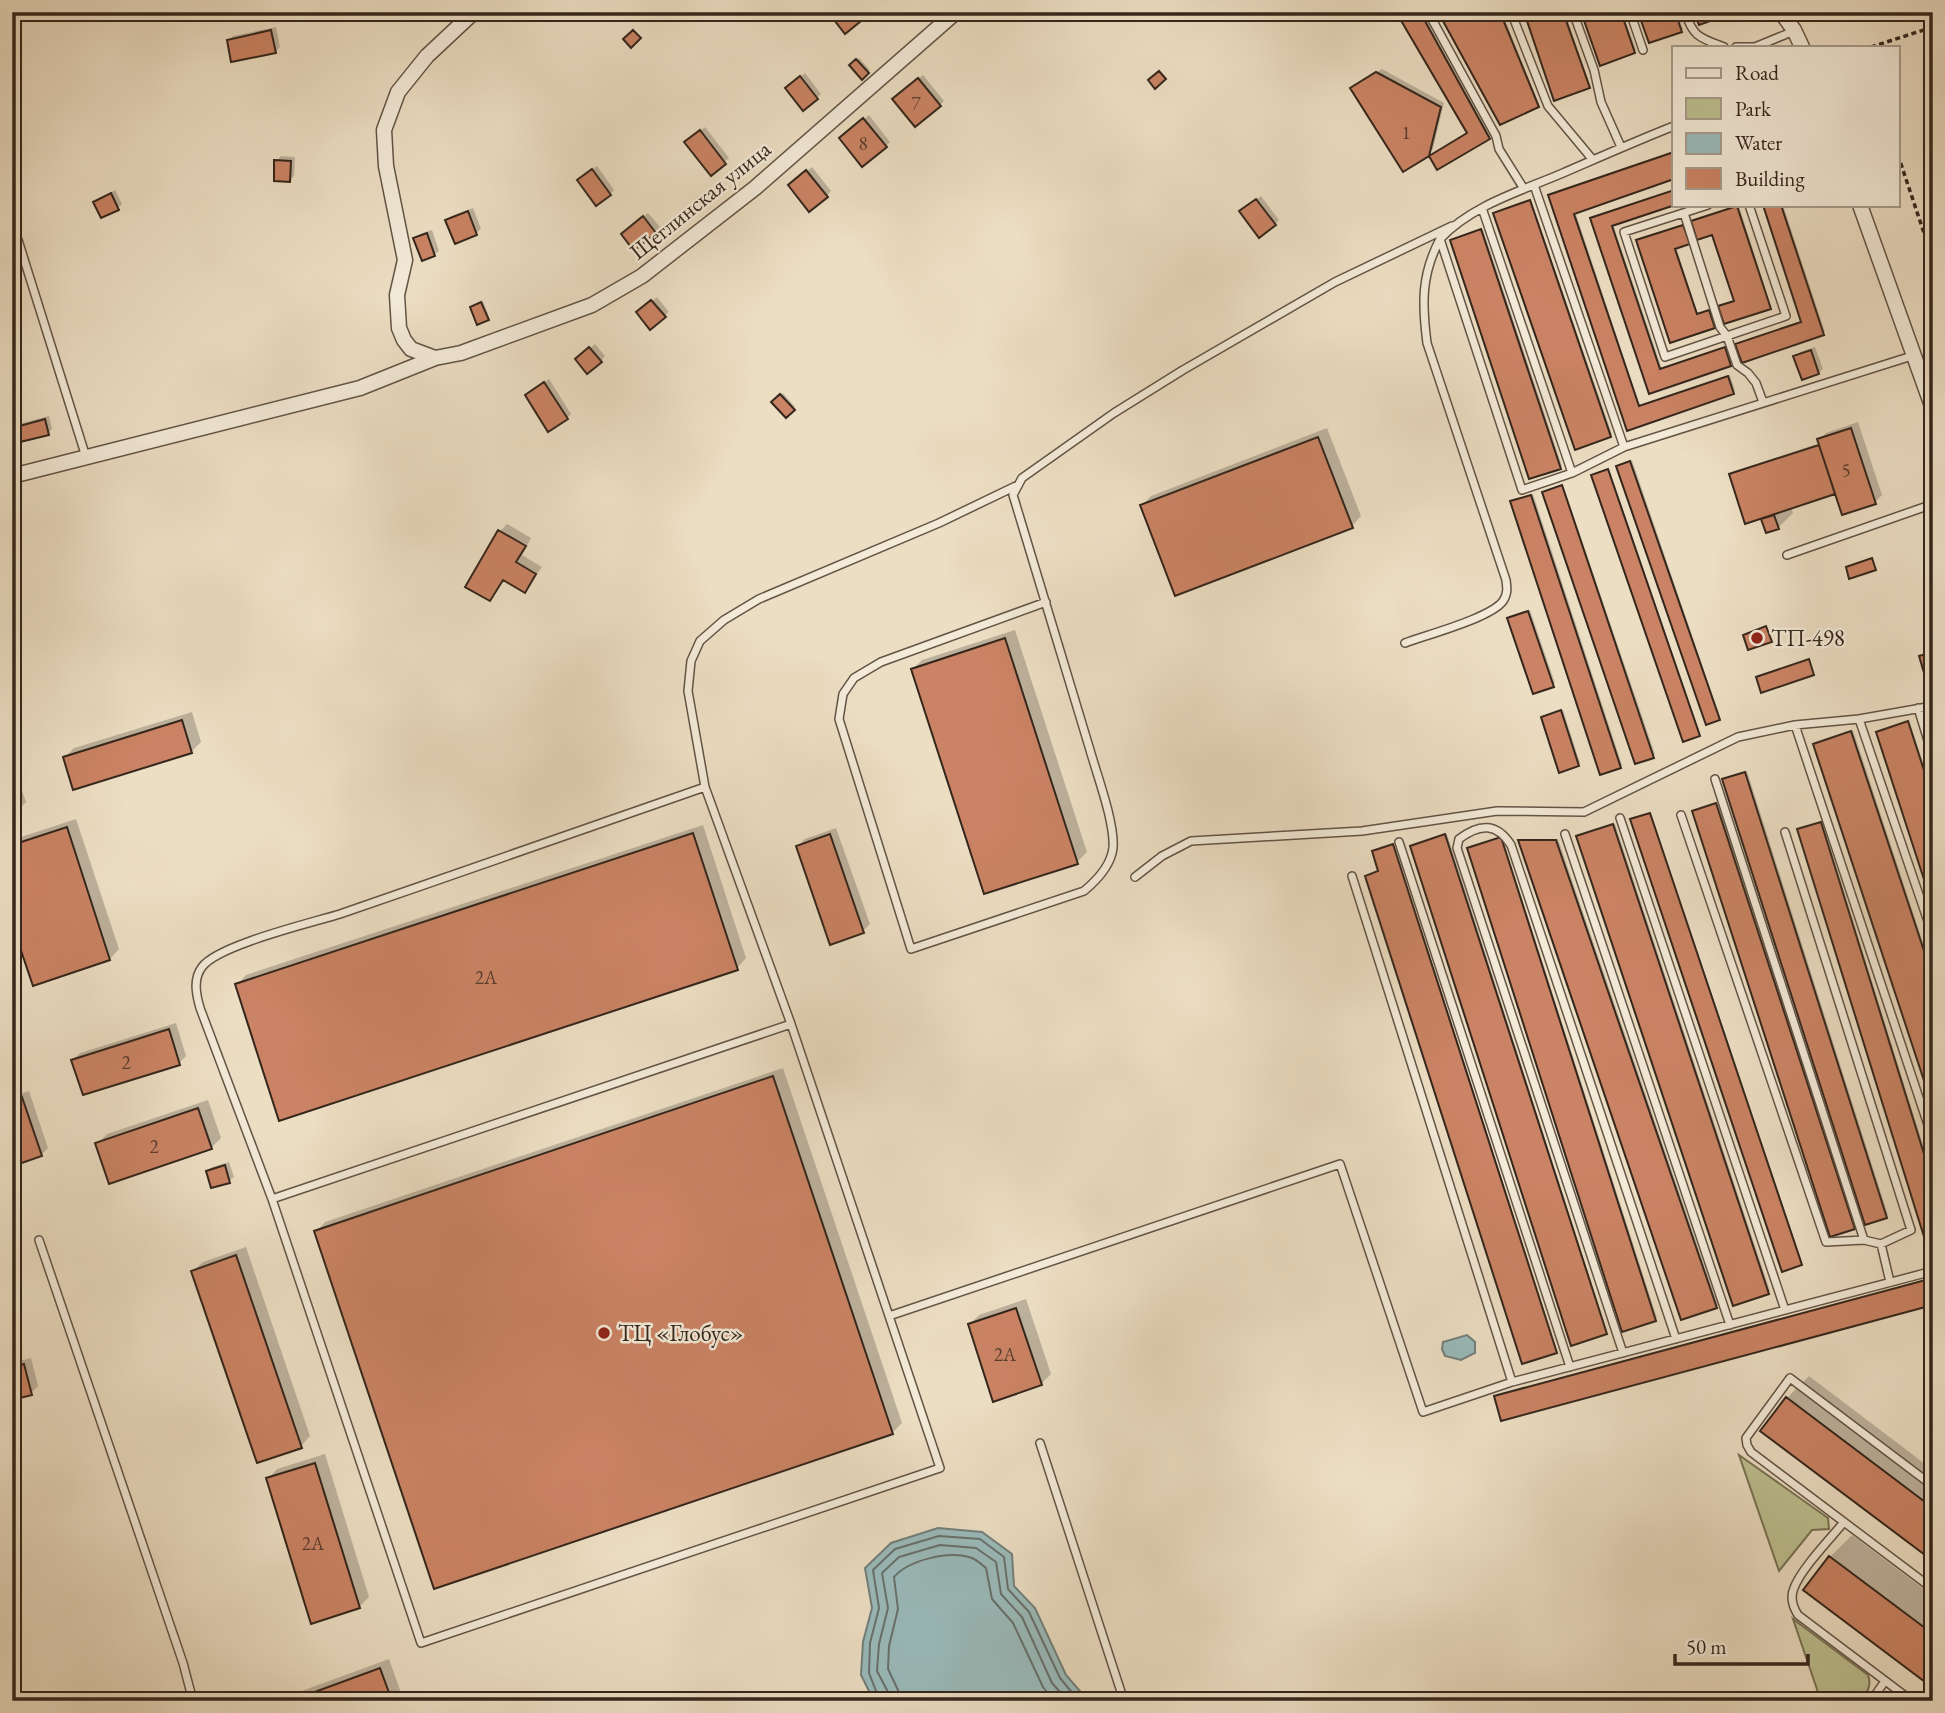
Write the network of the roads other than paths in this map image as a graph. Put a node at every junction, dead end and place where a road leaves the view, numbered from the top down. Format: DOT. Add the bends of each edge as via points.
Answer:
graph roads {
  1 [pos="474,12"];
  2 [pos="956,12"];
  3 [pos="1428,12"];
  4 [pos="1511,12"];
  5 [pos="1573,12"];
  6 [pos="1630,12"];
  7 [pos="1685,12"];
  8 [pos="1782,12"];
  9 [pos="1794,30"];
  10 [pos="1721,46"];
  11 [pos="1757,46"];
  12 [pos="1802,46"];
  13 [pos="1643,50"];
  14 [pos="1672,127"];
  15 [pos="1621,146"];
  16 [pos="1593,160"];
  17 [pos="1534,185"];
  18 [pos="1524,189"];
  19 [pos="1749,206"];
  20 [pos="1860,206"];
  21 [pos="1691,207"];
  22 [pos="1482,208"];
  23 [pos="1684,213"];
  24 [pos="1452,226"];
  25 [pos="12,229"];
  26 [pos="1440,239"];
  27 [pos="1727,336"];
  28 [pos="1915,355"];
  29 [pos="435,358"];
  30 [pos="1763,402"];
  31 [pos="1933,409"];
  32 [pos="1624,447"];
  33 [pos="86,458"];
  34 [pos="1572,473"];
  35 [pos="12,475"];
  36 [pos="1018,485"];
  37 [pos="1933,504"];
  38 [pos="1787,555"];
  39 [pos="1046,602"];
  40 [pos="1405,643"];
  41 [pos="1933,706"];
  42 [pos="1918,708"];
  43 [pos="1859,719"];
  44 [pos="1795,724"];
  45 [pos="1933,757"];
  46 [pos="1715,779"];
  47 [pos="705,787"];
  48 [pos="1682,815"];
  49 [pos="1620,818"];
  50 [pos="1785,832"];
  51 [pos="1565,834"];
  52 [pos="1399,842"];
  53 [pos="1135,877"];
  54 [pos="1352,877"];
  55 [pos="1928,908"];
  56 [pos="1933,936"];
  57 [pos="791,1024"];
  58 [pos="1933,1140"];
  59 [pos="272,1199"];
  60 [pos="38,1240"];
  61 [pos="1864,1241"];
  62 [pos="1881,1244"];
  63 [pos="1933,1271"];
  64 [pos="1890,1282"];
  65 [pos="1785,1310"];
  66 [pos="889,1316"];
  67 [pos="1730,1325"];
  68 [pos="1676,1339"];
  69 [pos="1623,1353"];
  70 [pos="1570,1367"];
  71 [pos="1512,1382"];
  72 [pos="1040,1443"];
  73 [pos="1933,1486"];
  74 [pos="1844,1522"];
  75 [pos="1933,1589"];
  76 [pos="1885,1681"];
  77 [pos="193,1701"];
  78 [pos="1124,1701"];
  79 [pos="1871,1701"];
  80 [pos="1912,1701"];
  1 -- 29 [label="street" via="427,56 398,92 384,130 386,166 405,260 397,295 399,328 411,349"];
  2 -- 29 [label="street, Щеглинская улица" via="755,188 642,276 592,305 461,353"];
  3 -- 18 [label="lane"];
  4 -- 16 [label="lane" via="1548,106"];
  5 -- 15 [label="lane" via="1601,102"];
  6 -- 13 [label="lane"];
  7 -- 10 [label="lane" via="1690,29"];
  8 -- 9 [label="street"];
  9 -- 11 [label="lane"];
  9 -- 12 [label="street"];
  14 -- 15 [label="lane"];
  15 -- 16 [label="lane"];
  16 -- 17 [label="lane"];
  17 -- 18 [label="lane"];
  17 -- 32 [label="lane"];
  18 -- 22 [label="lane"];
  19 -- 27 [label="lane" via="1786,316"];
  20 -- 28 [label="street"];
  21 -- 23 [label="lane"];
  22 -- 24 [label="lane"];
  22 -- 34 [label="lane"];
  23 -- 27 [label="lane" via="1720,327"];
  23 -- 27 [label="lane" via="1624,232 1665,357"];
  24 -- 26 [label="lane"];
  24 -- 36 [label="lane" via="1335,282 1183,370 1114,413"];
  25 -- 33 [label="lane"];
  26 -- 34 [label="lane" via="1522,490"];
  26 -- 40 [label="lane" via="1429,259 1424,284 1426,343 1508,591 1504,601 1486,614"];
  27 -- 30 [label="lane" via="1737,365 1756,383"];
  28 -- 30 [label="lane"];
  28 -- 31 [label="street"];
  29 -- 33 [label="street, Щеглинская улица" via="360,388"];
  30 -- 32 [label="lane"];
  32 -- 34 [label="lane"];
  33 -- 35 [label="street, Щеглинская улица"];
  36 -- 39 [label="lane" via="1013,495"];
  36 -- 47 [label="lane" via="759,599 699,641 691,661 688,691"];
  37 -- 38 [label="lane"];
  39 -- 39 [label="lane" via="881,662 854,678 843,694 839,719 911,949 1084,891 1111,859 1106,804"];
  41 -- 42 [label="lane"];
  42 -- 43 [label="lane"];
  42 -- 45 [label="lane"];
  43 -- 44 [label="lane"];
  43 -- 55 [label="lane"];
  44 -- 53 [label="lane" via="1738,737 1584,812 1497,811 1362,831 1191,841 1161,856"];
  44 -- 58 [label="lane"];
  46 -- 61 [label="lane"];
  47 -- 57 [label="lane"];
  47 -- 59 [label="lane" via="249,942 202,967 195,989 200,1007"];
  48 -- 61 [label="lane" via="1826,1242"];
  49 -- 65 [label="lane"];
  50 -- 62 [label="lane" via="1911,1230"];
  51 -- 67 [label="lane"];
  52 -- 70 [label="lane"];
  54 -- 71 [label="lane"];
  55 -- 56 [label="lane"];
  57 -- 59 [label="lane"];
  57 -- 66 [label="lane"];
  59 -- 66 [label="lane" via="421,1643 940,1468"];
  60 -- 77 [label="lane"];
  61 -- 62 [label="lane"];
  62 -- 64 [label="lane"];
  63 -- 64 [label="lane"];
  64 -- 65 [label="lane"];
  65 -- 67 [label="lane"];
  66 -- 71 [label="lane" via="1340,1164 1423,1412"];
  67 -- 68 [label="lane"];
  68 -- 69 [label="lane"];
  68 -- 69 [label="lane" via="1511,845 1492,827 1468,832 1457,848"];
  69 -- 70 [label="lane"];
  70 -- 71 [label="lane"];
  72 -- 78 [label="lane"];
  73 -- 74 [label="lane" via="1790,1378 1746,1438 1747,1445"];
  74 -- 75 [label="lane"];
  74 -- 76 [label="lane" via="1800,1577 1793,1590 1794,1608"];
  76 -- 79 [label="lane"];
  76 -- 80 [label="lane"];
}
